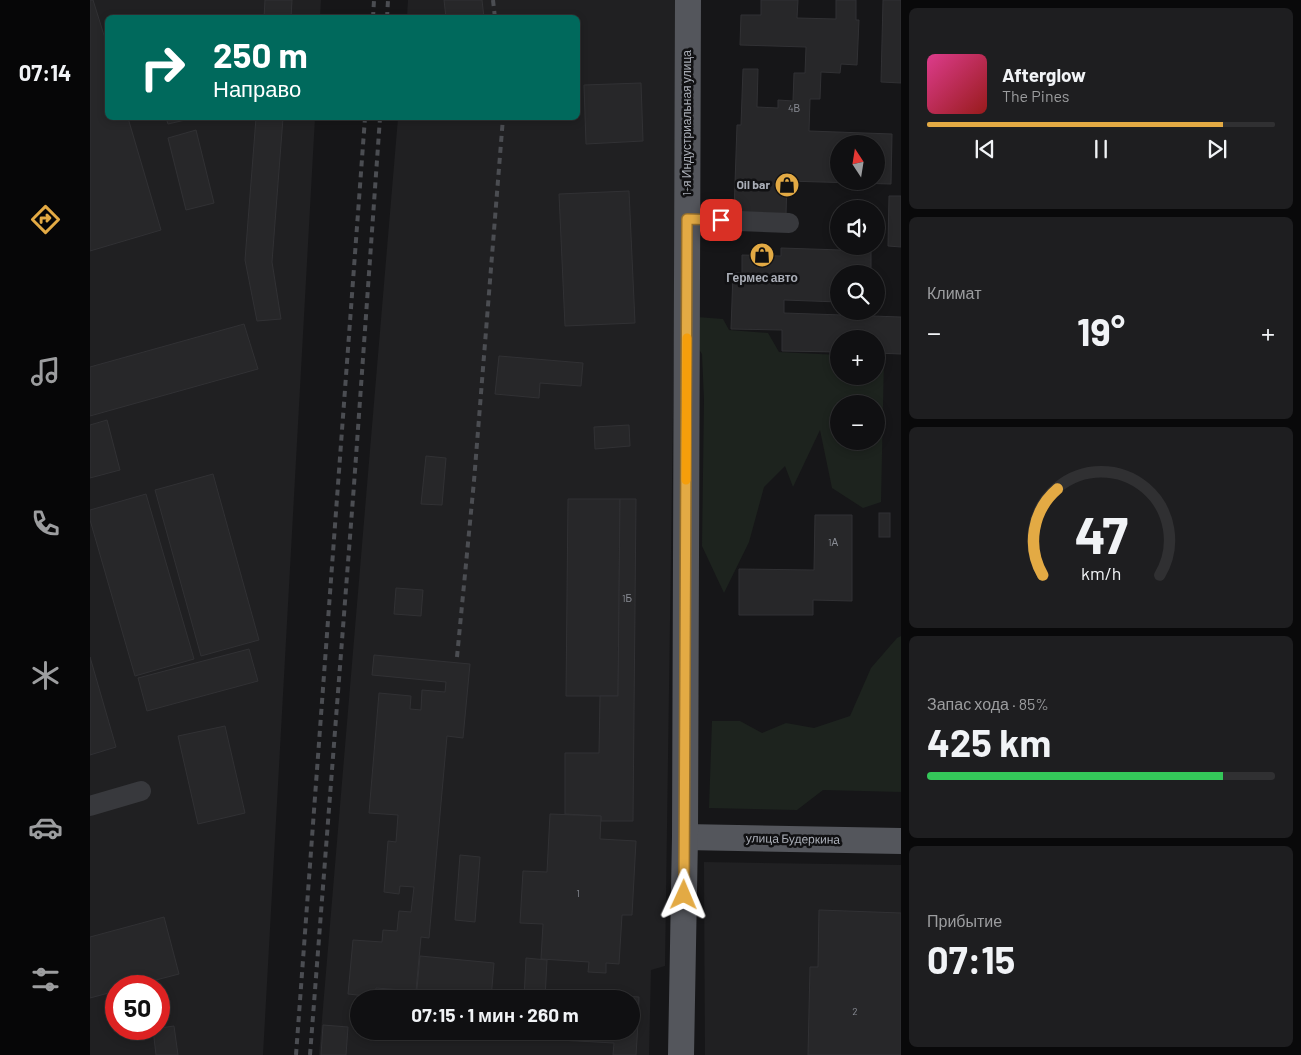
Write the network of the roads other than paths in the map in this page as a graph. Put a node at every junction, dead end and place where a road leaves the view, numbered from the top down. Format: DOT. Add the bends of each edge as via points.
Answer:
graph roads {
  1 [pos="688,0"];
  2 [pos="687,219"];
  3 [pos="789,223"];
  4 [pos="141,791"];
  5 [pos="90,806"];
  6 [pos="685,837"];
  7 [pos="901,841"];
  8 [pos="681,1055"];
  1 -- 2 [label="main road, 1-я Индустриальная улица"];
  2 -- 3 [label="lane"];
  2 -- 6 [label="main road, 1-я Индустриальная улица"];
  4 -- 5 [label="lane"];
  6 -- 7 [label="main road, улица Будеркина"];
  6 -- 8 [label="main road, 1-я Индустриальная улица"];
}
